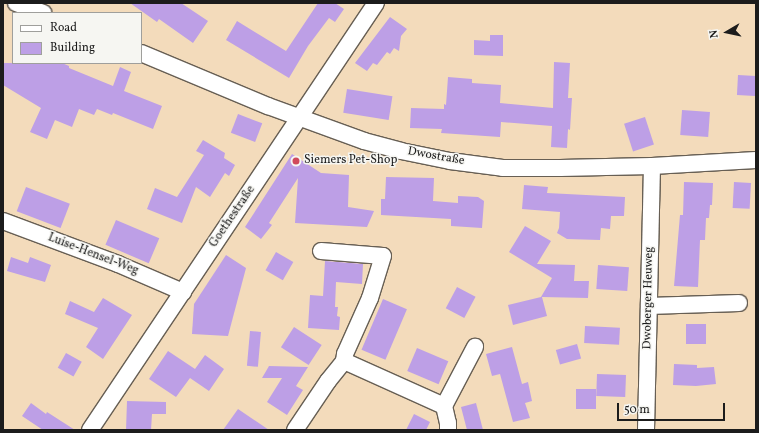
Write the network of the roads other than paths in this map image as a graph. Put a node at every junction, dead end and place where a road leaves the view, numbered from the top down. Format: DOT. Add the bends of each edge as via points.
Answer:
graph roads {
  1 [pos="16,3"];
  2 [pos="376,3"];
  3 [pos="40,12"];
  4 [pos="142,53"];
  5 [pos="299,117"];
  6 [pos="756,160"];
  7 [pos="652,166"];
  8 [pos="3,221"];
  9 [pos="320,251"];
  10 [pos="183,292"];
  11 [pos="739,303"];
  12 [pos="649,306"];
  13 [pos="475,347"];
  14 [pos="344,361"];
  15 [pos="444,406"];
  16 [pos="90,430"];
  17 [pos="295,430"];
  18 [pos="448,430"];
  19 [pos="646,430"];
  1 -- 3 [label="street"];
  2 -- 5 [label="street, Goethestraße"];
  4 -- 5 [label="street, Dwostraße"];
  5 -- 7 [label="street, Dwostraße" via="364,142 480,165 503,168"];
  5 -- 10 [label="street, Goethestraße"];
  6 -- 7 [label="street, Dwostraße"];
  7 -- 12 [label="street, Dwoberger Heuweg"];
  8 -- 10 [label="street, Luise-Hensel-Weg" via="118,264"];
  9 -- 14 [label="street" via="383,256 370,298"];
  10 -- 16 [label="street, Goethestraße"];
  11 -- 12 [label="street"];
  12 -- 19 [label="street, Dwoberger Heuweg"];
  13 -- 15 [label="street"];
  14 -- 15 [label="street"];
  14 -- 17 [label="street"];
  15 -- 18 [label="street"];
}
